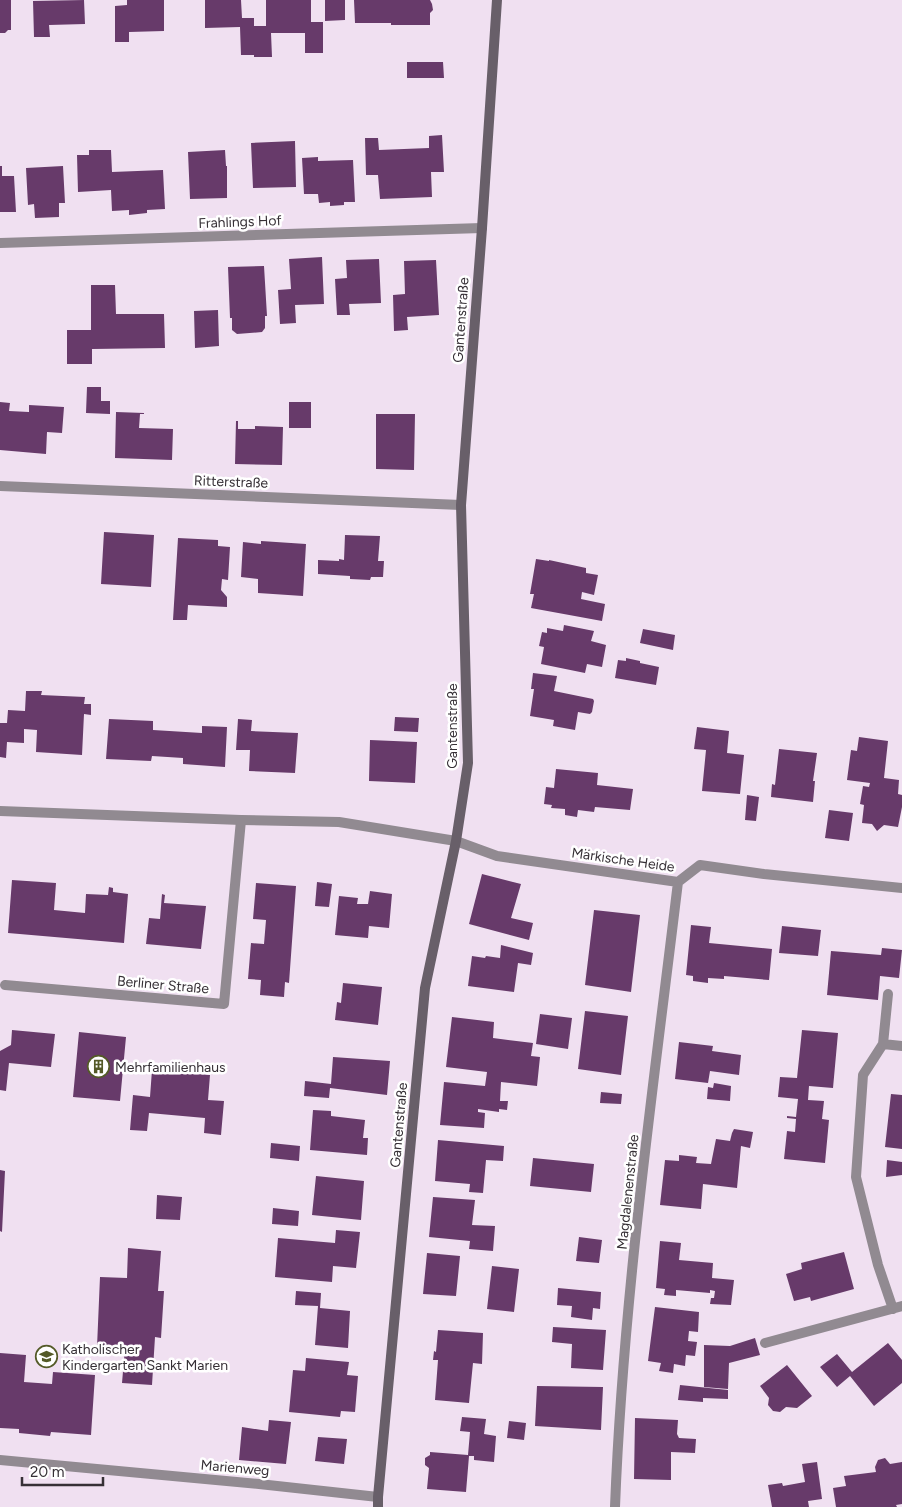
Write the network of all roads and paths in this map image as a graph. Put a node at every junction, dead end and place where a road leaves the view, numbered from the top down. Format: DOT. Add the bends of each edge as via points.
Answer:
graph roads {
  1 [pos="497,0"];
  2 [pos="482,228"];
  3 [pos="0,243"];
  4 [pos="0,486"];
  5 [pos="461,505"];
  6 [pos="0,811"];
  7 [pos="241,820"];
  8 [pos="456,841"];
  9 [pos="678,882"];
  10 [pos="902,888"];
  11 [pos="5,985"];
  12 [pos="888,994"];
  13 [pos="883,1044"];
  14 [pos="902,1046"];
  15 [pos="897,1308"];
  16 [pos="764,1343"];
  17 [pos="0,1460"];
  18 [pos="378,1502"];
  19 [pos="616,1507"];
  1 -- 2 [label="street, Gantenstraße"];
  2 -- 3 [label="street, Frahlings Hof"];
  2 -- 5 [label="street, Gantenstraße"];
  4 -- 5 [label="street, Ritterstraße"];
  5 -- 8 [label="street, Gantenstraße" via="468,763"];
  6 -- 7 [label="street"];
  7 -- 8 [label="street" via="340,822"];
  7 -- 11 [label="street, Berliner Straße" via="224,1004"];
  8 -- 9 [label="street, Märkische Heide" via="498,856"];
  8 -- 18 [label="street, Gantenstraße" via="426,988"];
  9 -- 10 [label="street, Märkische Heide" via="700,865"];
  9 -- 19 [label="street, Magdalenenstraße" via="627,1323"];
  12 -- 13 [label="street"];
  13 -- 14 [label="street"];
  13 -- 15 [label="street" via="863,1075 856,1177 878,1265"];
  15 -- 16 [label="street"];
  17 -- 18 [label="street, Marienweg" via="259,1484"];
}
